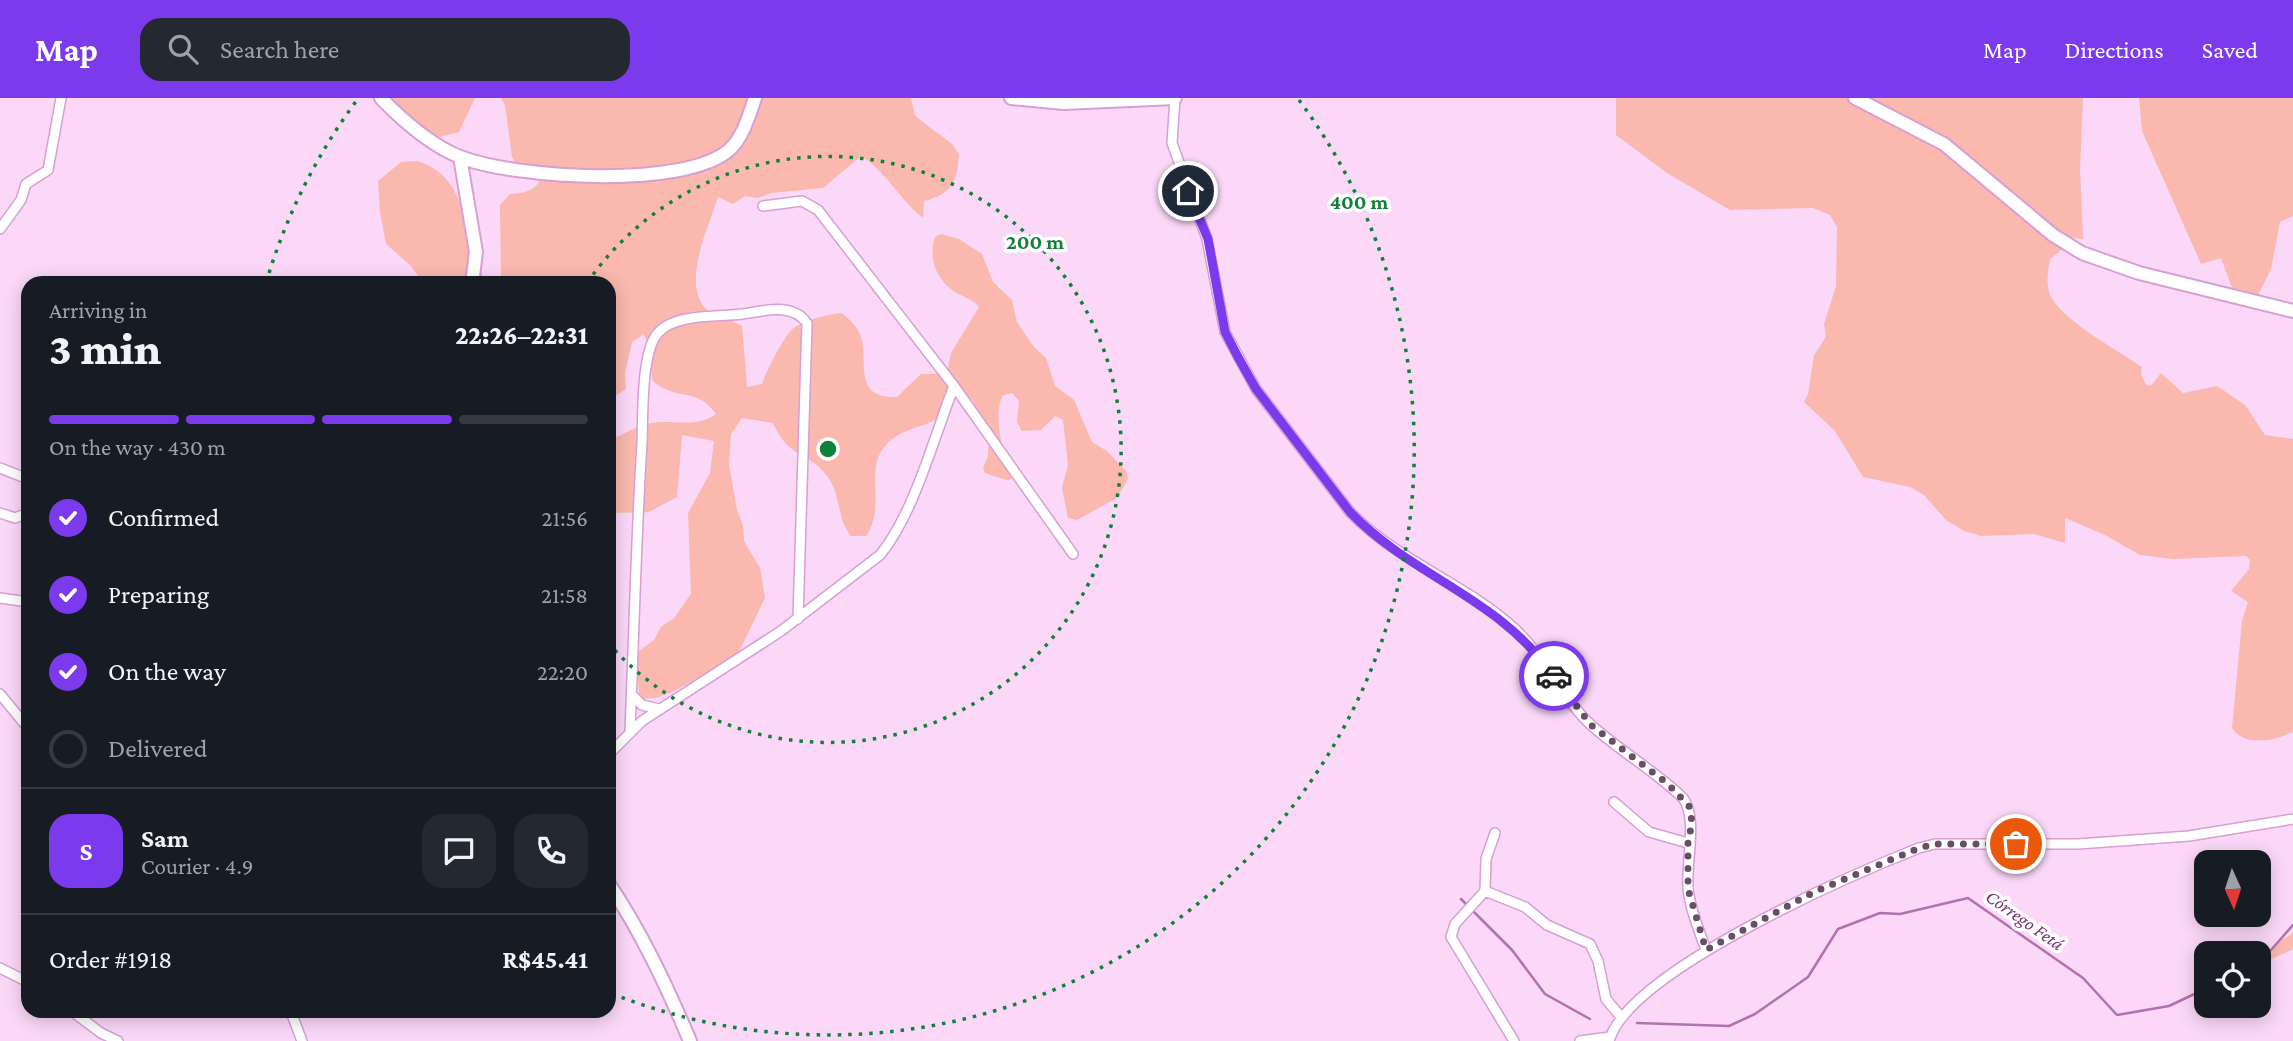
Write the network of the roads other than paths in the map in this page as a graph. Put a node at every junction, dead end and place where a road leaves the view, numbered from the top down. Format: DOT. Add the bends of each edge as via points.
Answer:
graph roads {
  1 [pos="61,98"];
  2 [pos="381,98"];
  3 [pos="755,98"];
  4 [pos="1011,98"];
  5 [pos="1175,98"];
  6 [pos="1855,98"];
  7 [pos="460,157"];
  8 [pos="763,206"];
  9 [pos="0,229"];
  10 [pos="473,276"];
  11 [pos="2293,312"];
  12 [pos="954,386"];
  13 [pos="0,468"];
  14 [pos="21,476"];
  15 [pos="0,513"];
  16 [pos="21,515"];
  17 [pos="1073,554"];
  18 [pos="0,598"];
  19 [pos="21,601"];
  20 [pos="798,619"];
  21 [pos="0,694"];
  22 [pos="632,695"];
  23 [pos="659,709"];
  24 [pos="21,720"];
  25 [pos="631,730"];
  26 [pos="616,746"];
  27 [pos="1614,802"];
  28 [pos="2293,819"];
  29 [pos="1495,832"];
  30 [pos="1688,843"];
  31 [pos="1485,891"];
  32 [pos="616,894"];
  33 [pos="1706,950"];
  34 [pos="0,968"];
  35 [pos="21,978"];
  36 [pos="1621,1017"];
  37 [pos="81,1018"];
  38 [pos="293,1018"];
  39 [pos="1609,1039"];
  40 [pos="118,1041"];
  41 [pos="302,1041"];
  42 [pos="690,1041"];
  43 [pos="1514,1041"];
  44 [pos="1580,1041"];
  1 -- 9 [label="street" via="48,170 26,184 21,200"];
  2 -- 7 [label="street"];
  3 -- 7 [label="street" via="728,152 673,170 611,178 558,176"];
  4 -- 5 [label="street" via="1098,103"];
  5 -- 30 [label="street" via="1172,143 1208,239 1225,332 1256,389 1367,529 1515,629 1591,725 1683,798 1692,814"];
  6 -- 11 [label="street" via="1944,145 2053,235 2082,253 2139,274"];
  7 -- 10 [label="street" via="476,252"];
  8 -- 12 [label="street" via="802,201 818,210"];
  12 -- 17 [label="street"];
  12 -- 20 [label="street" via="893,539 880,555"];
  13 -- 14 [label="street"];
  15 -- 16 [label="street"];
  18 -- 19 [label="street"];
  20 -- 22 [label="street" via="807,323 790,310 773,310 664,327 653,342 644,402"];
  20 -- 23 [label="street"];
  21 -- 24 [label="street"];
  22 -- 23 [label="street" via="642,705"];
  22 -- 25 [label="street"];
  23 -- 25 [label="street"];
  25 -- 26 [label="street"];
  27 -- 30 [label="street" via="1649,832"];
  28 -- 33 [label="street" via="2189,836 2078,844 1935,844 1846,877"];
  29 -- 31 [label="street" via="1486,859"];
  30 -- 33 [label="street" via="1688,889"];
  31 -- 36 [label="street" via="1517,902 1547,926 1590,944 1606,999"];
  31 -- 43 [label="street" via="1455,924 1451,937"];
  32 -- 42 [label="street"];
  33 -- 36 [label="street"];
  34 -- 35 [label="street"];
  36 -- 39 [label="street"];
  37 -- 40 [label="street"];
  38 -- 41 [label="street"];
  39 -- 44 [label="street"];
}
